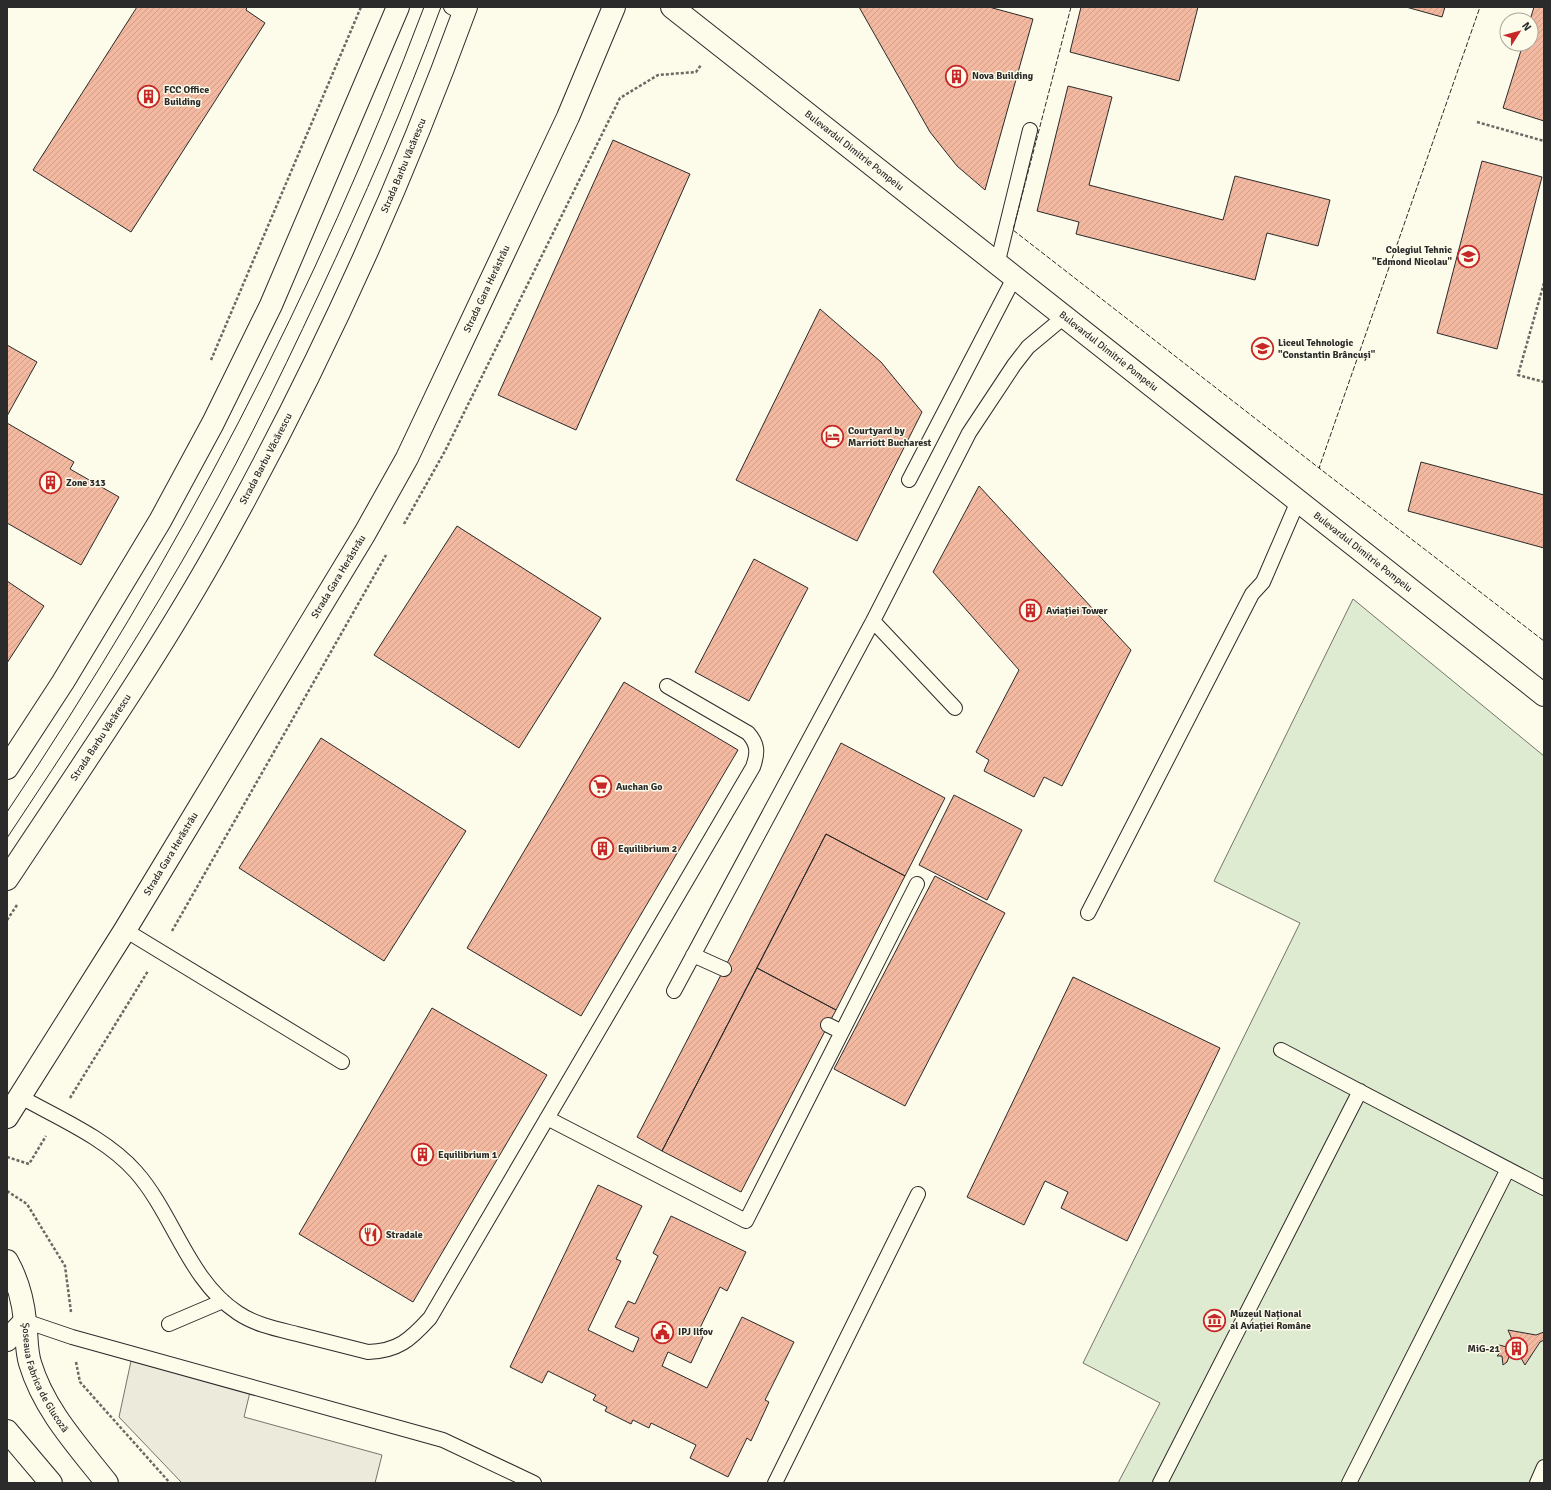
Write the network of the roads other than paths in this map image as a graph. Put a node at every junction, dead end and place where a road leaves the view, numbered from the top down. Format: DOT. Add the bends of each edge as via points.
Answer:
graph roads {
  1 [pos="398,7"];
  2 [pos="614,7"];
  3 [pos="672,7"];
  4 [pos="460,9"];
  5 [pos="1030,130"];
  6 [pos="1006,271"];
  7 [pos="1064,317"];
  8 [pos="909,480"];
  9 [pos="1298,501"];
  10 [pos="873,621"];
  11 [pos="667,686"];
  12 [pos="1544,695"];
  13 [pos="955,708"];
  14 [pos="7,768"];
  15 [pos="7,879"];
  16 [pos="917,884"];
  17 [pos="1088,913"];
  18 [pos="125,930"];
  19 [pos="693,954"];
  20 [pos="724,969"];
  21 [pos="674,991"];
  22 [pos="828,1025"];
  23 [pos="842,1032"];
  24 [pos="1281,1050"];
  25 [pos="342,1062"];
  26 [pos="1360,1091"];
  27 [pos="19,1096"];
  28 [pos="7,1117"];
  29 [pos="547,1118"];
  30 [pos="1508,1169"];
  31 [pos="1544,1188"];
  32 [pos="918,1194"];
  33 [pos="7,1261"];
  34 [pos="223,1301"];
  35 [pos="25,1321"];
  36 [pos="169,1324"];
  37 [pos="7,1340"];
  38 [pos="7,1431"];
  39 [pos="1544,1467"];
  40 [pos="50,1483"];
  41 [pos="107,1483"];
  42 [pos="534,1483"];
  43 [pos="775,1483"];
  44 [pos="1160,1483"];
  45 [pos="1349,1483"];
  46 [pos="1537,1483"];
  1 -- 14 [label="street" via="271,305 213,423 160,521 63,682"];
  2 -- 18 [label="street, Strada Gara Herăstrău" via="568,117 407,458 365,533"];
  3 -- 6 [label="street, Bulevardul Dimitrie Pompeiu"];
  4 -- 15 [label="street, Strada Barbu Văcărescu" via="420,128 339,312 274,447 212,559 122,705"];
  5 -- 6 [label="lane"];
  6 -- 7 [label="street, Bulevardul Dimitrie Pompeiu"];
  6 -- 8 [label="lane"];
  7 -- 9 [label="street, Bulevardul Dimitrie Pompeiu"];
  7 -- 10 [label="lane" via="1028,347 969,433"];
  9 -- 12 [label="street, Bulevardul Dimitrie Pompeiu"];
  9 -- 17 [label="lane" via="1263,582 1252,594"];
  10 -- 13 [label="lane"];
  10 -- 19 [label="lane"];
  11 -- 29 [label="lane" via="748,732 754,739 757,757"];
  16 -- 23 [label="lane"];
  18 -- 25 [label="lane"];
  18 -- 27 [label="street, Strada Gara Herăstrău"];
  19 -- 20 [label="lane"];
  19 -- 21 [label="lane"];
  22 -- 23 [label="lane"];
  23 -- 29 [label="lane" via="746,1221"];
  24 -- 26 [label="lane"];
  26 -- 30 [label="lane"];
  26 -- 44 [label="lane"];
  27 -- 28 [label="street, Strada Gara Herăstrău"];
  27 -- 34 [label="lane" via="104,1144 135,1171 150,1190 202,1276"];
  29 -- 34 [label="lane" via="430,1318 416,1334 401,1345 384,1351 368,1352 262,1325 248,1320"];
  30 -- 31 [label="lane"];
  30 -- 45 [label="lane"];
  32 -- 43 [label="lane"];
  33 -- 35 [label="street, Șoseaua Fabrica de Glucoză" via="21,1297"];
  34 -- 36 [label="lane"];
  35 -- 37 [label="street"];
  35 -- 41 [label="street, Șoseaua Fabrica de Glucoză" via="30,1362 38,1387 66,1431"];
  35 -- 42 [label="lane" via="72,1337 443,1440"];
  38 -- 40 [label="street"];
  39 -- 46 [label="lane"];
}
